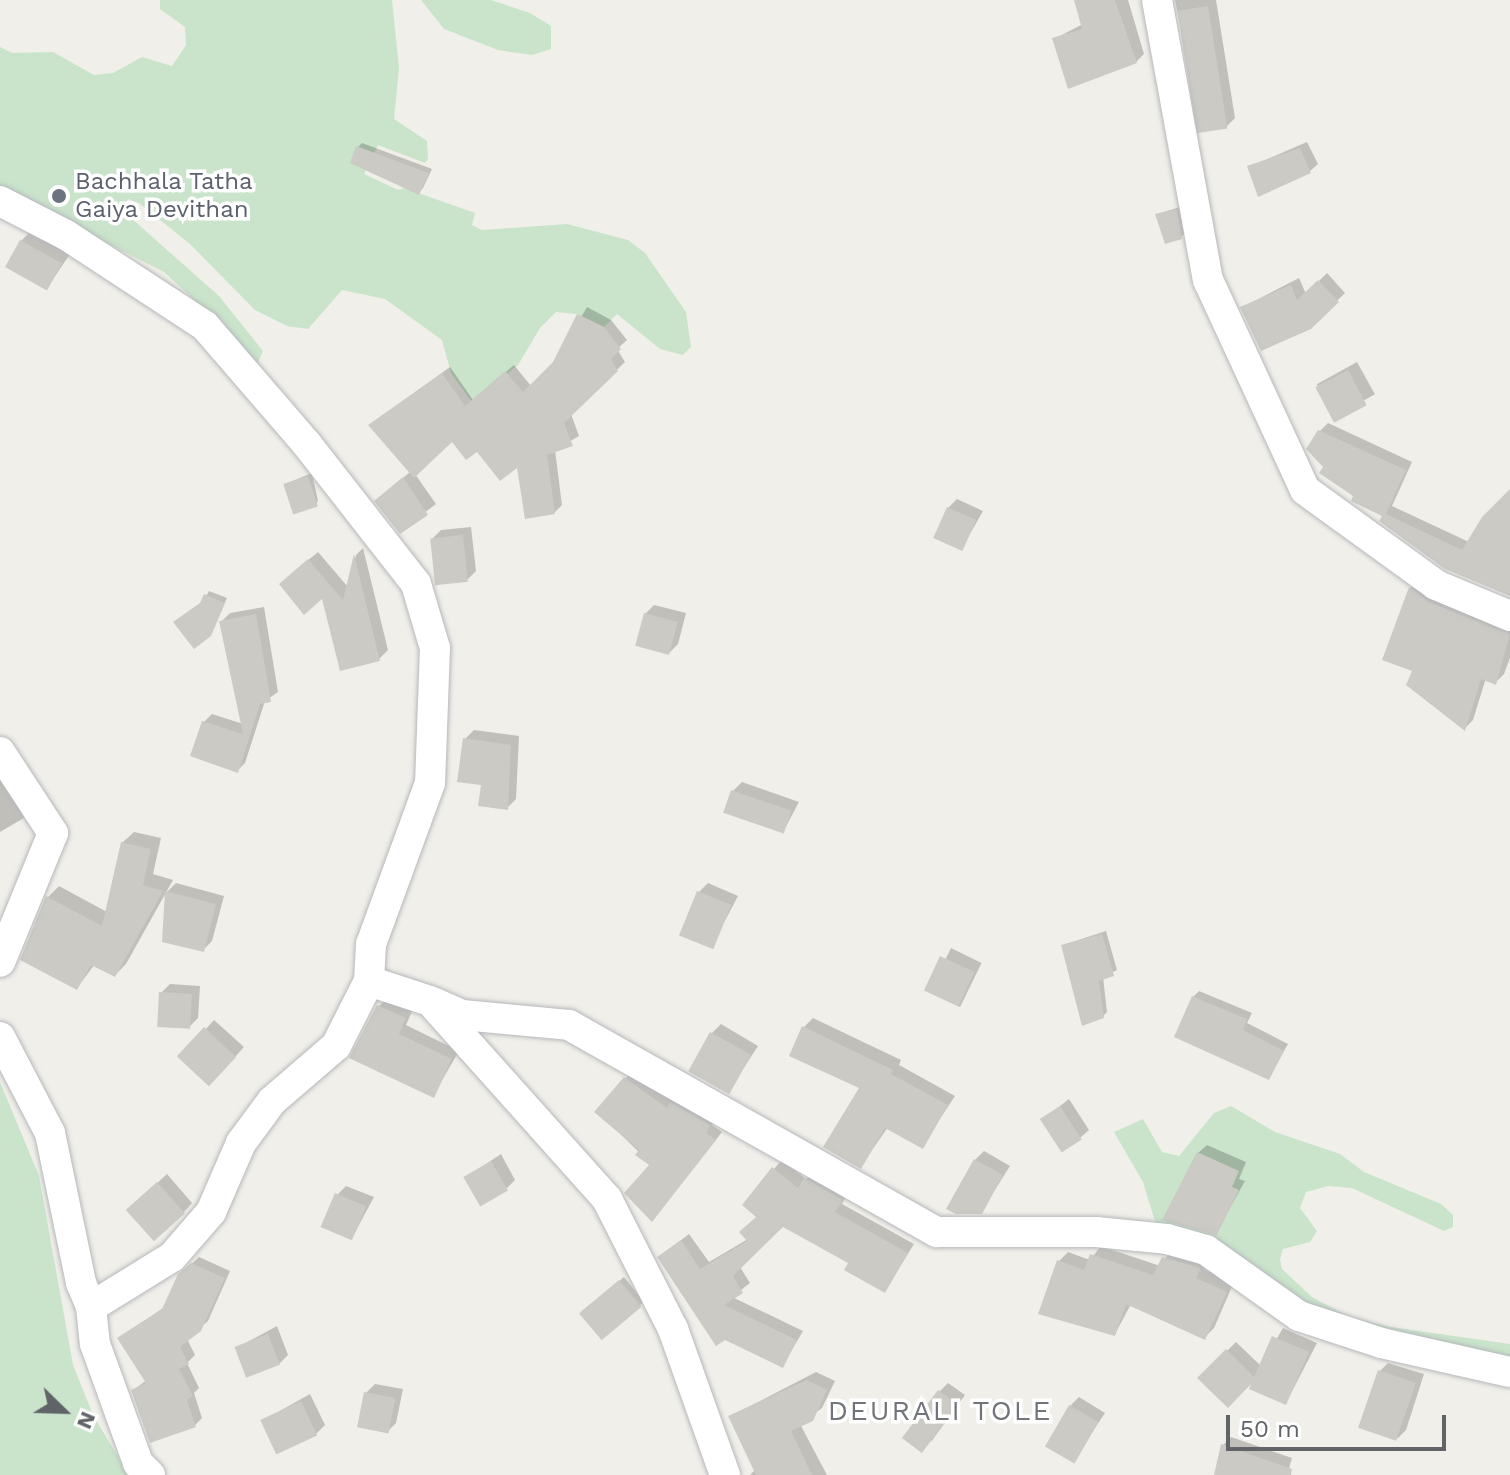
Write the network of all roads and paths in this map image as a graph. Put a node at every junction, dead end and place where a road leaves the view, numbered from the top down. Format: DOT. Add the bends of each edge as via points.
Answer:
graph roads {
  1 [pos="1157,0"];
  2 [pos="0,201"];
  3 [pos="1510,616"];
  4 [pos="0,752"];
  5 [pos="0,962"];
  6 [pos="369,981"];
  7 [pos="430,1001"];
  8 [pos="0,1037"];
  9 [pos="91,1307"];
  10 [pos="1510,1372"];
  11 [pos="150,1475"];
  12 [pos="725,1475"];
  1 -- 3 [label="street" via="1208,280 1305,490 1436,585"];
  2 -- 6 [label="street" via="66,235 205,326 306,443 416,584 435,648 430,783 371,944"];
  4 -- 5 [label="street" via="53,833"];
  6 -- 7 [label="street"];
  6 -- 9 [label="street" via="336,1046 272,1101 241,1143 211,1212 172,1257"];
  7 -- 10 [label="street" via="462,1015 569,1025 937,1232 1096,1232 1167,1239 1206,1250 1299,1316 1381,1343"];
  7 -- 12 [label="street" via="607,1199 673,1329"];
  8 -- 9 [label="street" via="50,1133 81,1283"];
  9 -- 11 [label="street" via="95,1344 138,1463"];
}
